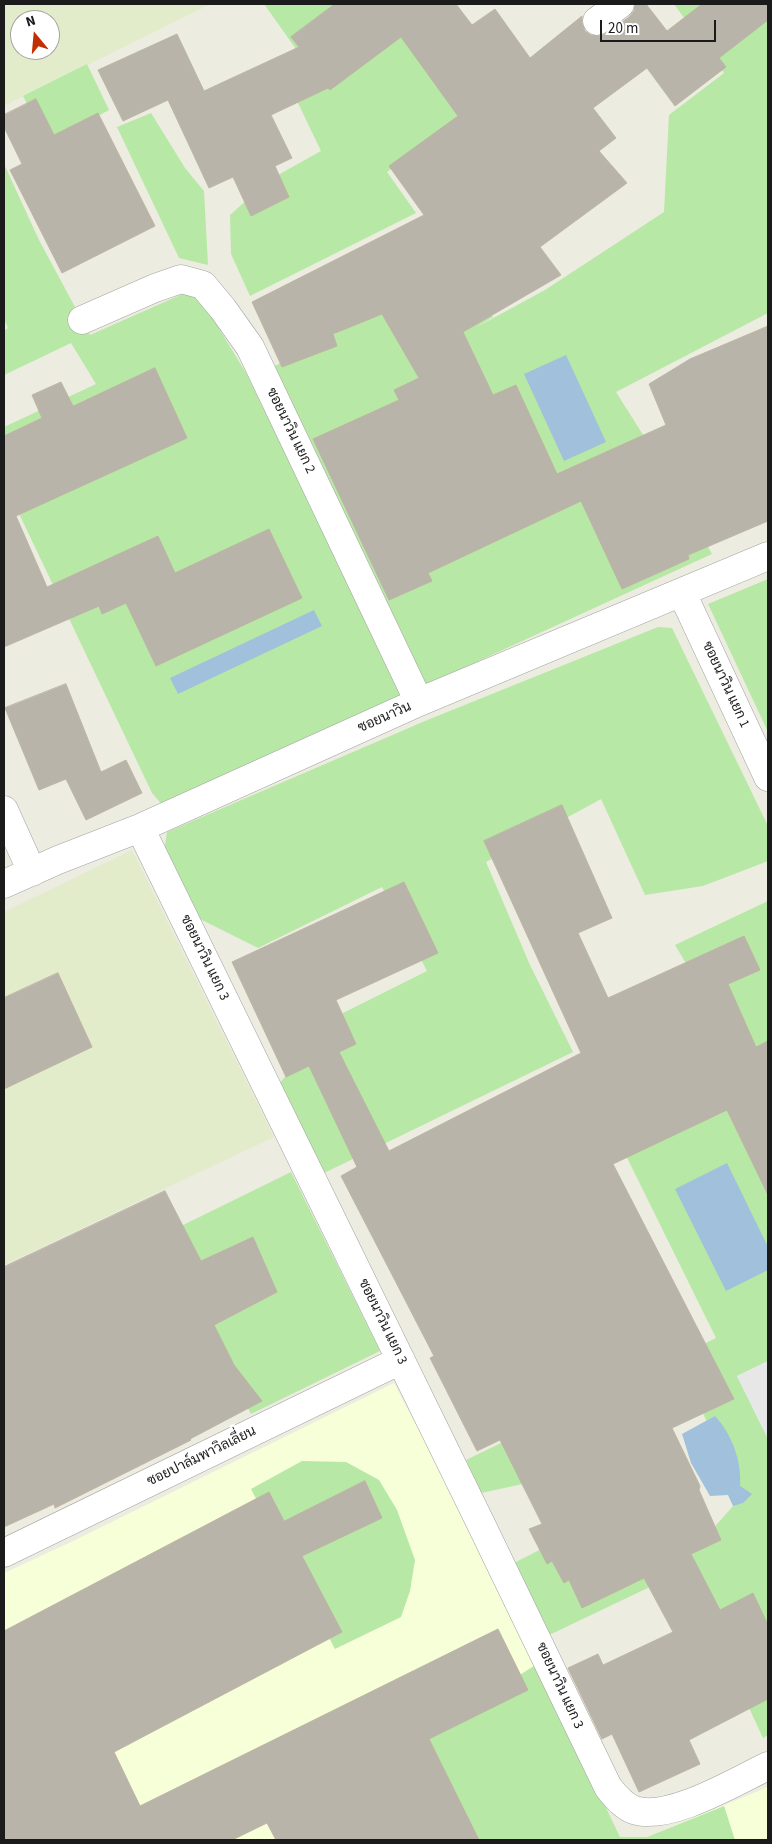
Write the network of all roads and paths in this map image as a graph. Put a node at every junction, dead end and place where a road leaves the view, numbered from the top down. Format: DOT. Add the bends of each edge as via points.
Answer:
graph roads {
  1 [pos="620,4"];
  2 [pos="598,21"];
  3 [pos="82,320"];
  4 [pos="768,556"];
  5 [pos="682,592"];
  6 [pos="419,702"];
  7 [pos="768,777"];
  8 [pos="4,810"];
  9 [pos="140,828"];
  10 [pos="32,872"];
  11 [pos="4,884"];
  12 [pos="401,1360"];
  13 [pos="4,1553"];
  14 [pos="768,1766"];
  1 -- 2 [label="street"];
  3 -- 6 [label="street, ซอยนาวิน แยก 2" via="181,279 203,285 250,348"];
  4 -- 5 [label="street, ซอยนาวิน"];
  5 -- 6 [label="street, ซอยนาวิน"];
  5 -- 7 [label="street, ซอยนาวิน แยก 1"];
  6 -- 9 [label="street, ซอยนาวิน"];
  8 -- 10 [label="street"];
  9 -- 10 [label="street, ซอยนาวิน"];
  9 -- 12 [label="street, ซอยนาวิน แยก 3"];
  10 -- 11 [label="street, ซอยนาวิน"];
  12 -- 13 [label="street, ซอยปาล์มพาวิลเลี่ยน"];
  12 -- 14 [label="street, ซอยนาวิน แยก 3" via="615,1796 631,1809 644,1812 691,1803"];
}
